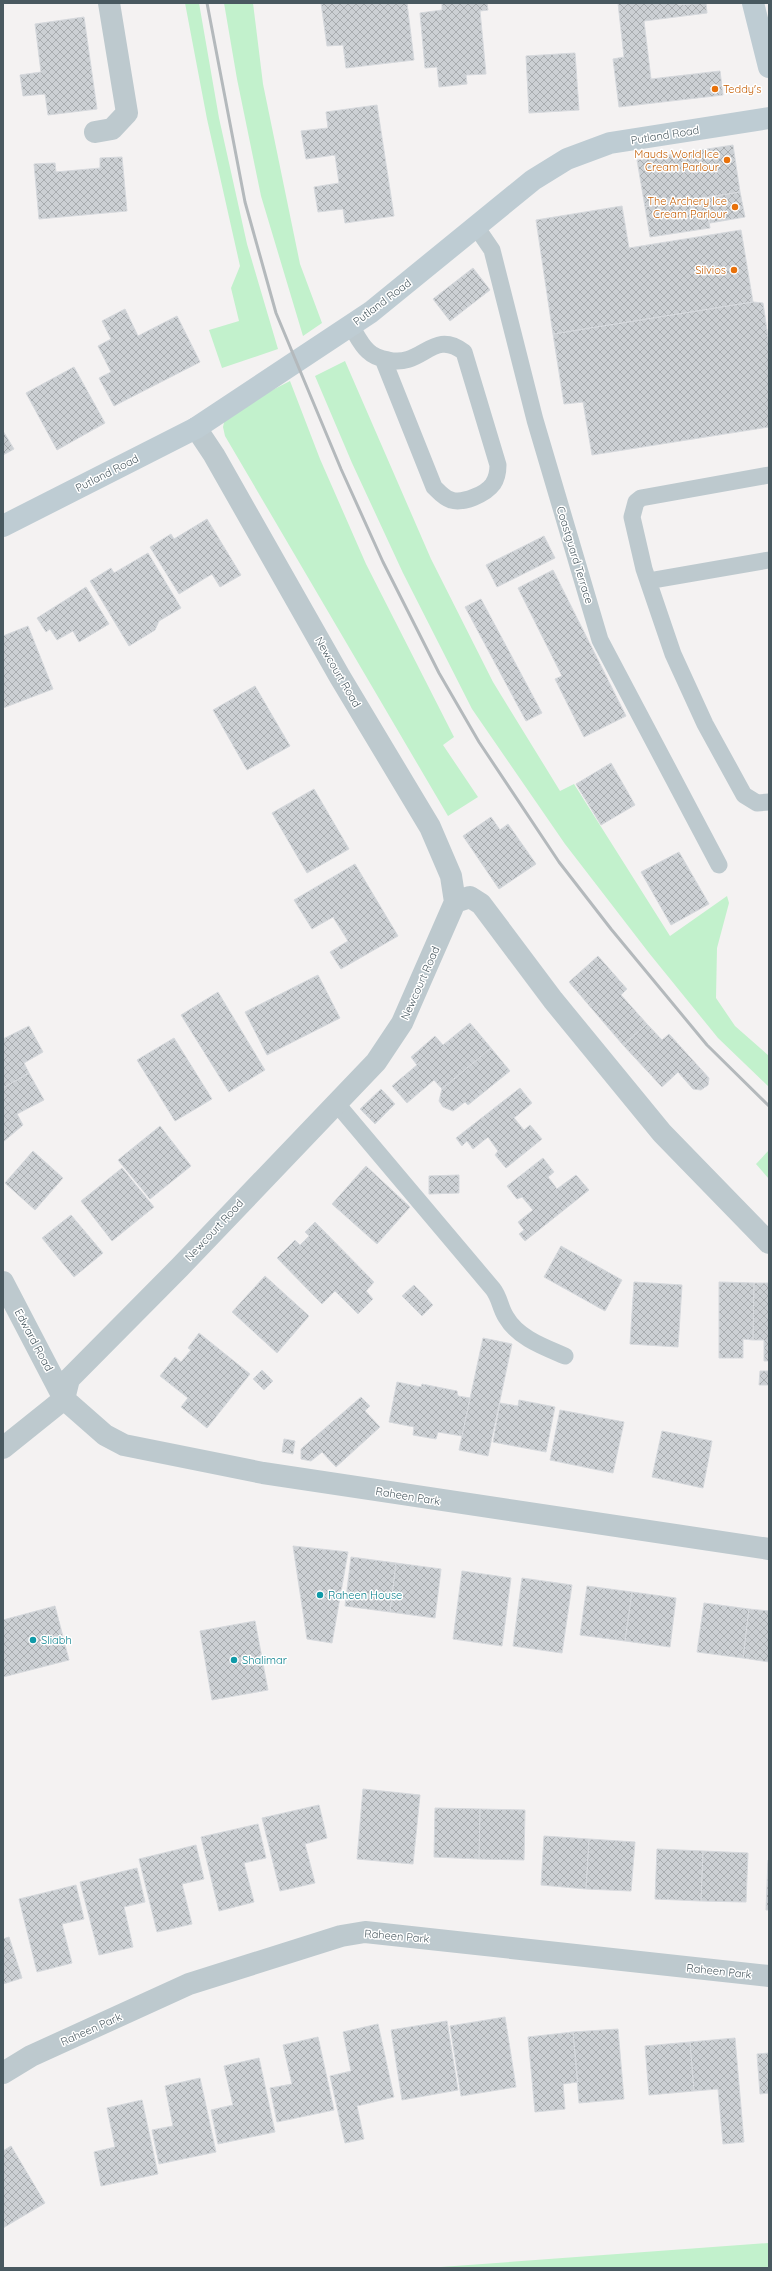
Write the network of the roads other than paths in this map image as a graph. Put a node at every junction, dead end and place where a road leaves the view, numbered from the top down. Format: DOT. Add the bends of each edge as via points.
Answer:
graph roads {
  1 [pos="109,3"];
  2 [pos="754,3"];
  3 [pos="769,67"];
  4 [pos="769,118"];
  5 [pos="95,132"];
  6 [pos="477,228"];
  7 [pos="351,326"];
  8 [pos="383,359"];
  9 [pos="196,428"];
  10 [pos="769,475"];
  11 [pos="3,526"];
  12 [pos="769,560"];
  13 [pos="648,581"];
  14 [pos="769,802"];
  15 [pos="719,865"];
  16 [pos="455,902"];
  17 [pos="338,1104"];
  18 [pos="769,1243"];
  19 [pos="3,1282"];
  20 [pos="565,1356"];
  21 [pos="64,1399"];
  22 [pos="3,1448"];
  23 [pos="769,1549"];
  24 [pos="769,1976"];
  25 [pos="3,2073"];
  1 -- 5 [label="street" via="127,113 112,129"];
  2 -- 3 [label="main road"];
  4 -- 6 [label="main road, Putland Road" via="610,143 567,159 533,180"];
  6 -- 7 [label="main road, Putland Road"];
  6 -- 15 [label="lane, Coastguard Terrace" via="492,250 535,420 600,640"];
  7 -- 8 [label="lane" via="369,352"];
  7 -- 9 [label="main road, Putland Road"];
  8 -- 8 [label="lane" via="397,362 411,360 433,346 445,343 455,345 464,352 498,465 494,484 484,492 460,501 443,496 434,487"];
  9 -- 11 [label="main road, Putland Road"];
  9 -- 16 [label="street, Newcourt Road" via="214,454 430,828 451,876"];
  10 -- 13 [label="lane" via="654,494 636,502 632,517"];
  12 -- 13 [label="lane"];
  13 -- 14 [label="lane" via="673,654 705,724 744,795 757,803"];
  16 -- 17 [label="street, Newcourt Road" via="402,1023 376,1062"];
  16 -- 18 [label="street" via="470,898 481,904 553,1000 662,1133"];
  17 -- 20 [label="lane" via="493,1289 511,1325 537,1345"];
  17 -- 21 [label="street, Newcourt Road" via="284,1156 180,1267 69,1379"];
  19 -- 21 [label="street, Edward Road"];
  21 -- 22 [label="street"];
  21 -- 23 [label="street, Raheen Park" via="105,1435 124,1446 152,1452 396,1494"];
  24 -- 25 [label="street, Raheen Park" via="365,1932 341,1936 189,1984 31,2056"];
}
